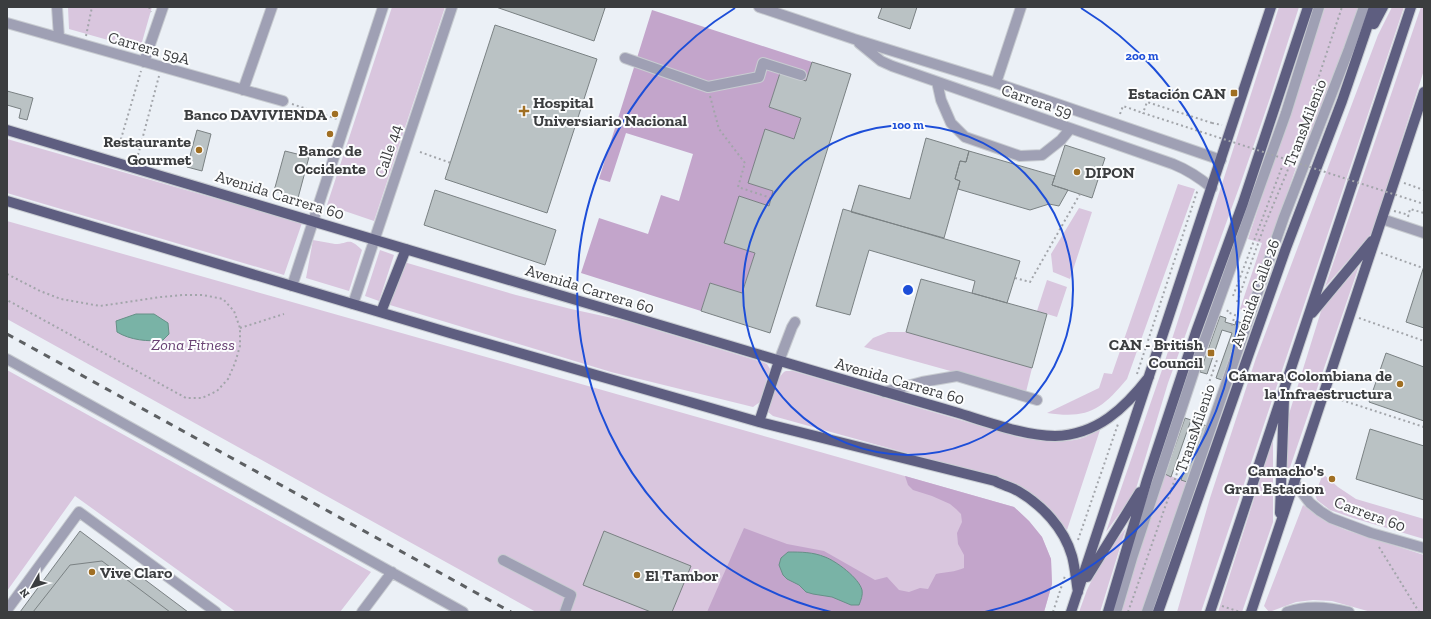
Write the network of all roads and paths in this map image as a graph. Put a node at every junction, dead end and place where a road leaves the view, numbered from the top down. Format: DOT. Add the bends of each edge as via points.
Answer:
graph roads {
  1 [pos="56,7"];
  2 [pos="92,7"];
  3 [pos="163,7"];
  4 [pos="272,7"];
  5 [pos="384,7"];
  6 [pos="452,7"];
  7 [pos="759,7"];
  8 [pos="1021,7"];
  9 [pos="1271,7"];
  10 [pos="1308,7"];
  11 [pos="1319,7"];
  12 [pos="1342,7"];
  13 [pos="1364,7"];
  14 [pos="1374,7"];
  15 [pos="1383,7"];
  16 [pos="1411,7"];
  17 [pos="7,23"];
  18 [pos="58,38"];
  19 [pos="854,39"];
  20 [pos="84,45"];
  21 [pos="1362,45"];
  22 [pos="625,58"];
  23 [pos="144,62"];
  24 [pos="161,67"];
  25 [pos="801,75"];
  26 [pos="937,82"];
  27 [pos="996,83"];
  28 [pos="708,87"];
  29 [pos="243,90"];
  30 [pos="1424,92"];
  31 [pos="283,101"];
  32 [pos="1122,106"];
  33 [pos="1143,113"];
  34 [pos="337,119"];
  35 [pos="1212,123"];
  36 [pos="1070,129"];
  37 [pos="7,130"];
  38 [pos="118,149"];
  39 [pos="420,152"];
  40 [pos="138,155"];
  41 [pos="1285,159"];
  42 [pos="1221,160"];
  43 [pos="451,163"];
  44 [pos="1201,180"];
  45 [pos="1402,182"];
  46 [pos="1212,188"];
  47 [pos="1424,190"];
  48 [pos="1080,194"];
  49 [pos="771,198"];
  50 [pos="7,201"];
  51 [pos="1424,204"];
  52 [pos="1410,209"];
  53 [pos="1392,210"];
  54 [pos="1424,213"];
  55 [pos="1409,215"];
  56 [pos="1382,219"];
  57 [pos="314,220"];
  58 [pos="1424,233"];
  59 [pos="1376,236"];
  60 [pos="375,239"];
  61 [pos="406,249"];
  62 [pos="1379,252"];
  63 [pos="1423,268"];
  64 [pos="7,274"];
  65 [pos="1015,278"];
  66 [pos="292,286"];
  67 [pos="1232,298"];
  68 [pos="7,300"];
  69 [pos="1237,302"];
  70 [pos="353,304"];
  71 [pos="1229,306"];
  72 [pos="381,312"];
  73 [pos="284,314"];
  74 [pos="1350,314"];
  75 [pos="1308,317"];
  76 [pos="795,322"];
  77 [pos="240,328"];
  78 [pos="1231,328"];
  79 [pos="1424,341"];
  80 [pos="7,359"];
  81 [pos="1217,360"];
  82 [pos="779,361"];
  83 [pos="1137,374"];
  84 [pos="1149,377"];
  85 [pos="1284,387"];
  86 [pos="884,392"];
  87 [pos="1324,394"];
  88 [pos="1037,400"];
  89 [pos="1124,406"];
  90 [pos="759,422"];
  91 [pos="1424,427"];
  92 [pos="1147,480"];
  93 [pos="1294,482"];
  94 [pos="1280,525"];
  95 [pos="1371,533"];
  96 [pos="1424,548"];
  97 [pos="1072,556"];
  98 [pos="503,560"];
  99 [pos="392,572"];
  100 [pos="1167,584"];
  101 [pos="1078,592"];
  102 [pos="1212,607"];
  103 [pos="7,610"];
  104 [pos="216,612"];
  105 [pos="362,612"];
  106 [pos="463,612"];
  107 [pos="564,612"];
  108 [pos="1052,612"];
  109 [pos="1071,612"];
  110 [pos="1108,612"];
  111 [pos="1116,612"];
  112 [pos="1128,612"];
  113 [pos="1147,612"];
  114 [pos="1158,612"];
  115 [pos="1166,612"];
  116 [pos="1240,612"];
  117 [pos="1250,612"];
  118 [pos="1287,612"];
  119 [pos="1349,612"];
  120 [pos="1419,612"];
  1 -- 18 [label="street"];
  2 -- 20 [label="path"];
  3 -- 23 [label="street"];
  4 -- 29 [label="street"];
  5 -- 57 [label="street"];
  6 -- 60 [label="street, Calle 44"];
  7 -- 19 [label="street, Carrera 59"];
  8 -- 27 [label="street"];
  9 -- 42 [label="main road"];
  10 -- 92 [label="main road"];
  11 -- 111 [label="street, TransMilenio" via="1281,127 1198,359"];
  12 -- 69 [label="path" via="1287,172"];
  13 -- 113 [label="street, TransMilenio" via="1284,217"];
  14 -- 21 [label="main road, Avenida Calle 26"];
  15 -- 21 [label="main road"];
  16 -- 75 [label="main road"];
  17 -- 18 [label="street, Carrera 59A"];
  18 -- 20 [label="street, Carrera 59A"];
  19 -- 26 [label="street, Carrera 59" via="881,61"];
  19 -- 27 [label="street, Carrera 59"];
  20 -- 23 [label="street, Carrera 59A"];
  21 -- 100 [label="main road, Avenida Calle 26" via="1286,248"];
  22 -- 28 [label="street"];
  23 -- 24 [label="street, Carrera 59A"];
  23 -- 38 [label="path"];
  24 -- 29 [label="street, Carrera 59A"];
  24 -- 40 [label="path"];
  25 -- 28 [label="street" via="763,63 759,77"];
  26 -- 36 [label="street, Carrera 59"];
  26 -- 36 [label="street" via="941,100 952,123 965,136 1020,156 1042,154 1061,140"];
  27 -- 42 [label="street, Carrera 59"];
  28 -- 49 [label="path" via="718,130 745,163 738,187"];
  29 -- 31 [label="street, Carrera 59A"];
  30 -- 56 [label="main road"];
  31 -- 34 [label="path"];
  32 -- 33 [label="path"];
  33 -- 35 [label="path, bridge" via="1147,102"];
  33 -- 41 [label="path, bridge"];
  36 -- 44 [label="street, Carrera 59" via="1173,164"];
  37 -- 57 [label="main road, Avenida Carrera 60"];
  39 -- 43 [label="path"];
  41 -- 51 [label="path, bridge"];
  41 -- 67 [label="path"];
  42 -- 46 [label="main road"];
  44 -- 46 [label="street, Carrera 59"];
  44 -- 83 [label="path"];
  45 -- 47 [label="path"];
  46 -- 84 [label="main road"];
  48 -- 65 [label="path" via="1030,282"];
  50 -- 66 [label="main road"];
  52 -- 54 [label="path"];
  53 -- 55 [label="path"];
  56 -- 58 [label="street"];
  56 -- 59 [label="main road"];
  57 -- 60 [label="main road, Avenida Carrera 60"];
  57 -- 66 [label="street"];
  59 -- 74 [label="main road"];
  59 -- 75 [label="main road"];
  60 -- 61 [label="main road, Avenida Carrera 60"];
  60 -- 70 [label="street, Calle 44"];
  61 -- 72 [label="main road"];
  61 -- 82 [label="main road, Avenida Carrera 60"];
  62 -- 63 [label="path"];
  64 -- 77 [label="path" via="61,299 100,306 183,295 223,299 234,311"];
  66 -- 70 [label="main road"];
  68 -- 77 [label="path" via="186,398 202,398 217,391 228,379 240,346"];
  70 -- 72 [label="main road"];
  71 -- 78 [label="path" via="1227,312 1235,315"];
  72 -- 90 [label="main road"];
  73 -- 77 [label="path"];
  74 -- 79 [label="path"];
  74 -- 87 [label="main road"];
  75 -- 85 [label="main road"];
  76 -- 82 [label="street"];
  80 -- 99 [label="street"];
  81 -- 112 [label="path"];
  82 -- 86 [label="main road, Avenida Carrera 60"];
  82 -- 90 [label="main road"];
  84 -- 89 [label="main road, Avenida Carrera 60"];
  84 -- 101 [label="main road"];
  85 -- 94 [label="main road"];
  85 -- 102 [label="main road"];
  86 -- 88 [label="street" via="957,376"];
  86 -- 89 [label="main road, Avenida Carrera 60" via="1024,432 1051,436 1079,433 1100,424"];
  87 -- 91 [label="path"];
  87 -- 93 [label="main road"];
  89 -- 97 [label="path"];
  90 -- 97 [label="main road" via="995,482 1017,491 1047,513 1059,528"];
  92 -- 101 [label="main road"];
  92 -- 110 [label="main road"];
  93 -- 94 [label="main road"];
  93 -- 95 [label="street, Carrera 60" via="1320,512"];
  94 -- 117 [label="main road"];
  95 -- 96 [label="street, Carrera 60"];
  95 -- 120 [label="path"];
  97 -- 101 [label="main road"];
  97 -- 108 [label="path"];
  98 -- 107 [label="street" via="571,595"];
  99 -- 105 [label="street"];
  99 -- 106 [label="street"];
  100 -- 114 [label="main road, Avenida Calle 26"];
  100 -- 115 [label="main road"];
  101 -- 109 [label="main road"];
  102 -- 116 [label="path"];
  103 -- 104 [label="street" via="79,512"];
  118 -- 119 [label="street" via="1298,608"];
}
